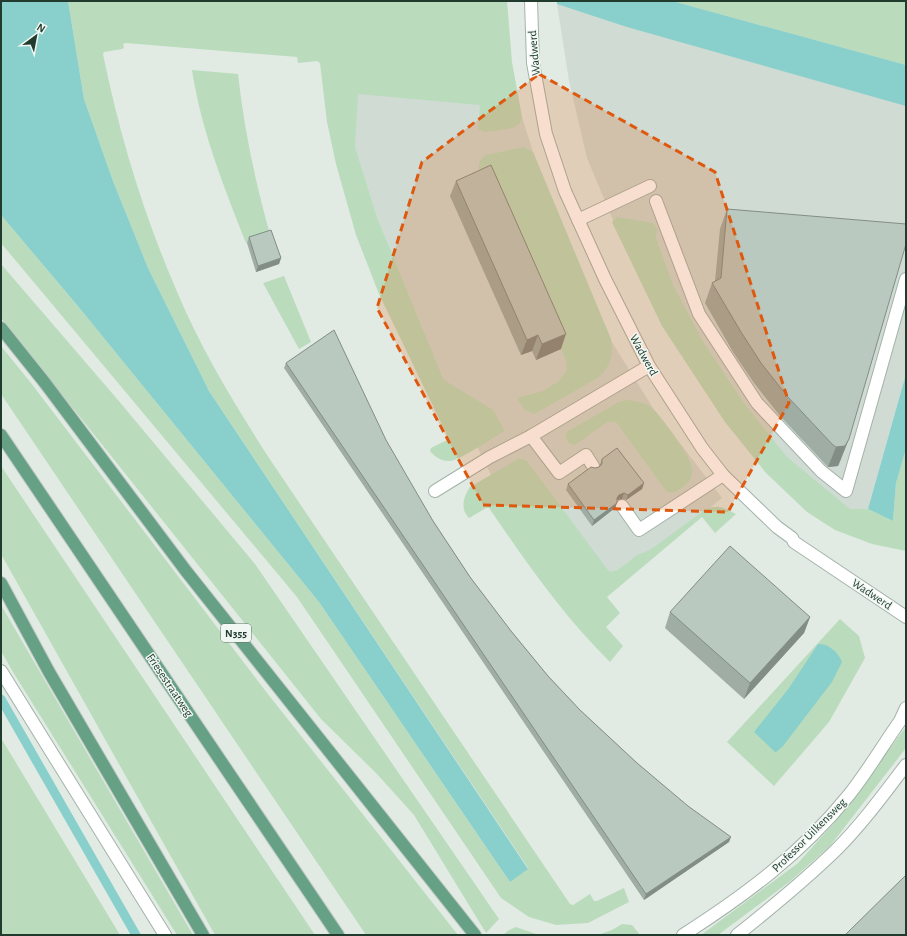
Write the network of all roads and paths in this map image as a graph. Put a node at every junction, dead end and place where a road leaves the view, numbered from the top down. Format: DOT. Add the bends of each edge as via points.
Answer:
graph roads {
  1 [pos="531,1"];
  2 [pos="650,186"];
  3 [pos="656,201"];
  4 [pos="578,220"];
  5 [pos="906,279"];
  6 [pos="1,328"];
  7 [pos="648,366"];
  8 [pos="1,435"];
  9 [pos="531,436"];
  10 [pos="593,466"];
  11 [pos="723,474"];
  12 [pos="435,491"];
  13 [pos="622,506"];
  14 [pos="1,583"];
  15 [pos="906,616"];
  16 [pos="1,671"];
  17 [pos="906,708"];
  18 [pos="906,765"];
  19 [pos="165,935"];
  20 [pos="203,935"];
  21 [pos="338,935"];
  22 [pos="475,935"];
  23 [pos="683,935"];
  24 [pos="737,935"];
  1 -- 4 [label="street, Wadwerd" via="533,63 546,134 565,191"];
  2 -- 4 [label="street"];
  3 -- 5 [label="street" via="699,314 757,403 821,471 846,491"];
  4 -- 7 [label="street, Wadwerd" via="604,279"];
  6 -- 22 [label="main road, N355" via="186,571"];
  7 -- 9 [label="street"];
  7 -- 11 [label="street, Wadwerd" via="702,448"];
  8 -- 21 [label="main road, Friesestraatweg"];
  9 -- 10 [label="street" via="559,473 586,455"];
  9 -- 12 [label="street" via="490,457"];
  11 -- 13 [label="street" via="639,530"];
  11 -- 15 [label="street, Wadwerd" via="794,542"];
  14 -- 20 [label="main road" via="49,672"];
  16 -- 19 [label="street"];
  17 -- 23 [label="street, Professor Uilkensweg" via="900,721 849,796 826,822 784,862"];
  18 -- 24 [label="street" via="837,849"];
}
